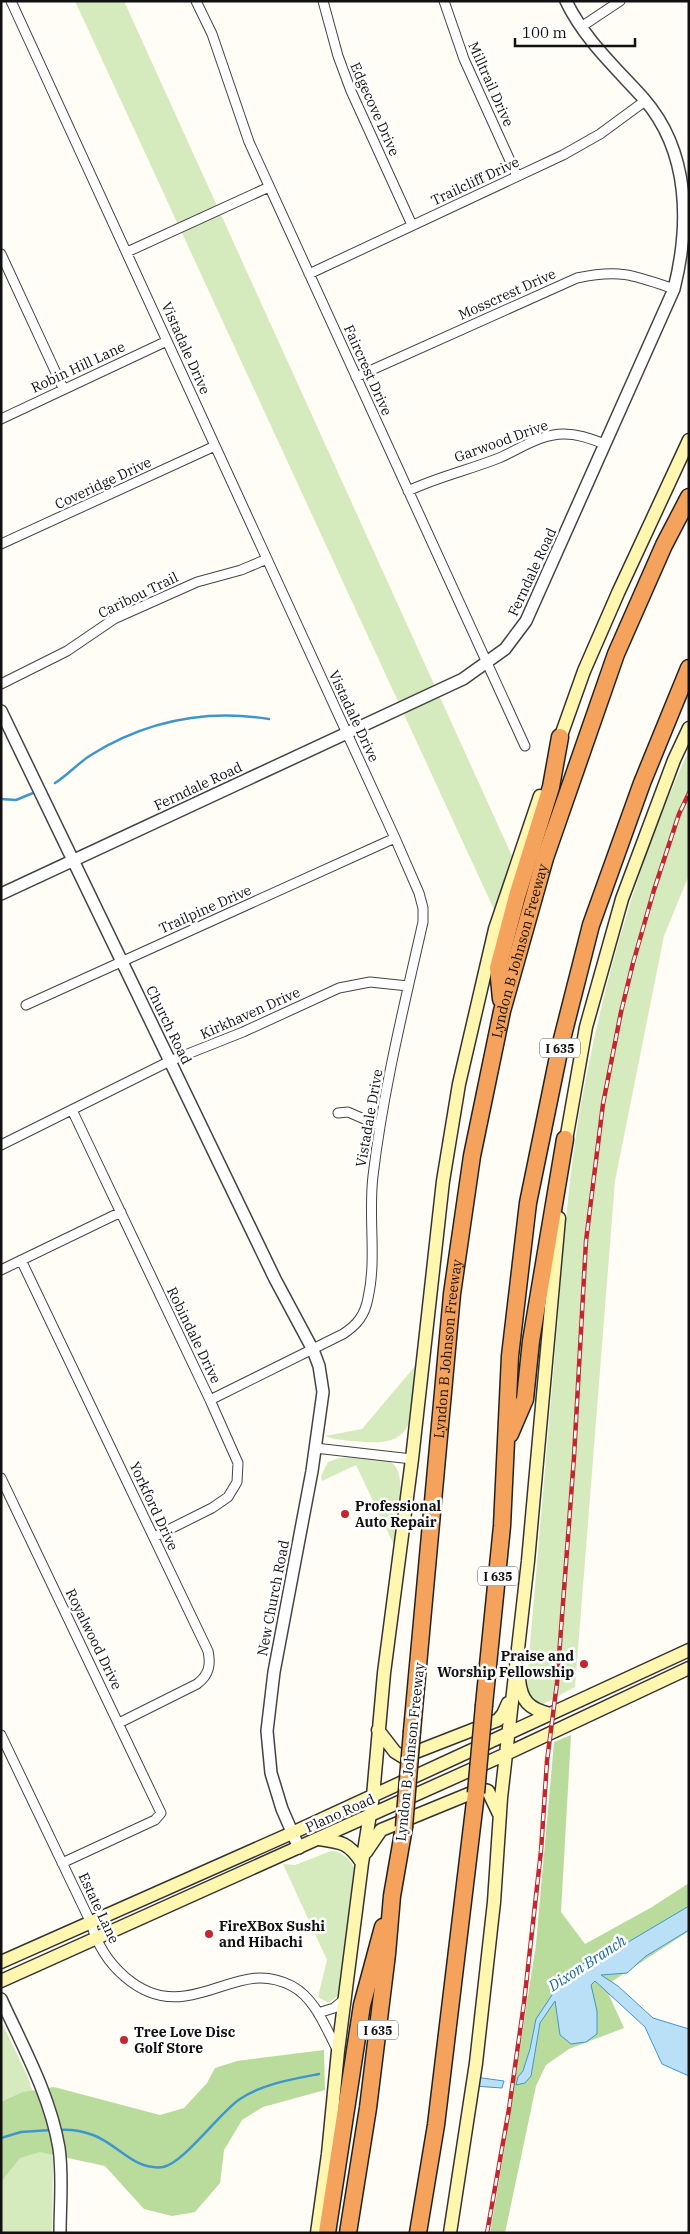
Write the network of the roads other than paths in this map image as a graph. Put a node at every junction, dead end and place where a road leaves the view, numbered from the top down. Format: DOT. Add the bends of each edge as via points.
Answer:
graph roads {
  1 [pos="12,1"];
  2 [pos="196,1"];
  3 [pos="322,1"];
  4 [pos="444,1"];
  5 [pos="566,1"];
  6 [pos="620,1"];
  7 [pos="581,26"];
  8 [pos="645,101"];
  9 [pos="517,176"];
  10 [pos="269,186"];
  11 [pos="412,225"];
  12 [pos="127,252"];
  13 [pos="1,254"];
  14 [pos="309,274"];
  15 [pos="674,289"];
  16 [pos="167,341"];
  17 [pos="356,377"];
  18 [pos="63,388"];
  19 [pos="1,419"];
  20 [pos="689,440"];
  21 [pos="605,444"];
  22 [pos="215,446"];
  23 [pos="408,491"];
  24 [pos="689,497"];
  25 [pos="1,544"];
  26 [pos="267,559"];
  27 [pos="487,663"];
  28 [pos="689,668"];
  29 [pos="1,684"];
  30 [pos="1,711"];
  31 [pos="689,728"];
  32 [pos="348,734"];
  33 [pos="560,737"];
  34 [pos="525,746"];
  35 [pos="395,838"];
  36 [pos="74,860"];
  37 [pos="1,894"];
  38 [pos="122,962"];
  39 [pos="408,986"];
  40 [pos="26,1005"];
  41 [pos="502,1011"];
  42 [pos="170,1061"];
  43 [pos="72,1110"];
  44 [pos="338,1113"];
  45 [pos="380,1126"];
  46 [pos="565,1139"];
  47 [pos="1,1145"];
  48 [pos="120,1212"];
  49 [pos="21,1260"];
  50 [pos="1,1270"];
  51 [pos="313,1350"];
  52 [pos="210,1400"];
  53 [pos="506,1446"];
  54 [pos="315,1448"];
  55 [pos="412,1459"];
  56 [pos="1,1478"];
  57 [pos="154,1537"];
  58 [pos="687,1656"];
  59 [pos="516,1660"];
  60 [pos="689,1668"];
  61 [pos="514,1689"];
  62 [pos="550,1714"];
  63 [pos="119,1723"];
  64 [pos="378,1730"];
  65 [pos="507,1734"];
  66 [pos="1,1735"];
  67 [pos="506,1754"];
  68 [pos="373,1796"];
  69 [pos="370,1816"];
  70 [pos="500,1816"];
  71 [pos="292,1833"];
  72 [pos="319,1839"];
  73 [pos="299,1848"];
  74 [pos="363,1860"];
  75 [pos="62,1863"];
  76 [pos="198,1875"];
  77 [pos="392,1896"];
  78 [pos="178,1902"];
  79 [pos="91,1923"];
  80 [pos="95,1938"];
  81 [pos="1,1962"];
  82 [pos="1,1981"];
  83 [pos="1,1998"];
  84 [pos="346,1998"];
  85 [pos="318,2013"];
  86 [pos="338,2051"];
  87 [pos="60,2233"];
  88 [pos="317,2233"];
  89 [pos="327,2233"];
  90 [pos="348,2233"];
  91 [pos="418,2233"];
  92 [pos="450,2233"];
  1 -- 12 [label="street, Vistadale Drive"];
  2 -- 10 [label="street, Faircrest Drive" via="212,34 234,103"];
  3 -- 11 [label="street, Edgecove Drive" via="351,91"];
  4 -- 9 [label="street, Milltrail Drive" via="468,67"];
  5 -- 7 [label="street, Ferndale Road"];
  6 -- 7 [label="street"];
  7 -- 8 [label="street, Ferndale Road"];
  8 -- 9 [label="street, Trailcliff Drive" via="578,148"];
  8 -- 15 [label="street, Ferndale Road" via="662,126 683,183 686,228"];
  9 -- 11 [label="street, Trailcliff Drive"];
  10 -- 12 [label="street"];
  10 -- 14 [label="street, Faircrest Drive"];
  11 -- 14 [label="street, Trailcliff Drive"];
  12 -- 16 [label="street, Vistadale Drive"];
  13 -- 18 [label="street"];
  14 -- 17 [label="street, Faircrest Drive"];
  15 -- 17 [label="street, Mosscrest Drive" via="613,272 577,278"];
  15 -- 21 [label="street, Ferndale Road"];
  16 -- 18 [label="street, Robin Hill Lane"];
  16 -- 22 [label="street, Vistadale Drive"];
  17 -- 23 [label="street, Faircrest Drive"];
  18 -- 19 [label="street, Robin Hill Lane"];
  20 -- 33 [label="main road" via="584,671"];
  21 -- 23 [label="street, Garwood Drive" via="582,436 562,434 545,437"];
  21 -- 27 [label="street, Ferndale Road" via="526,621 505,649"];
  22 -- 25 [label="street, Coveridge Drive"];
  22 -- 26 [label="street, Vistadale Drive"];
  23 -- 27 [label="street, Faircrest Drive"];
  24 -- 41 [label="highway, Lyndon B Johnson Freeway / I 635" via="616,654 545,858"];
  26 -- 29 [label="street, Caribou Trail" via="197,582 114,619 67,651"];
  26 -- 32 [label="street, Vistadale Drive"];
  27 -- 32 [label="street, Ferndale Road" via="463,679"];
  27 -- 34 [label="street, Faircrest Drive"];
  28 -- 53 [label="highway, I 635" via="608,875 571,1002 528,1203 510,1356"];
  30 -- 36 [label="street, Church Road"];
  31 -- 46 [label="main road" via="622,899 586,1027"];
  32 -- 35 [label="street, Vistadale Drive"];
  32 -- 36 [label="street, Ferndale Road"];
  33 -- 41 [label="highway" via="551,787 498,968"];
  33 -- 55 [label="main road" via="495,929 459,1084 442,1181"];
  35 -- 38 [label="street, Trailpine Drive"];
  35 -- 39 [label="street, Vistadale Drive" via="423,908 423,922"];
  36 -- 37 [label="street, Ferndale Road"];
  36 -- 38 [label="street, Church Road"];
  38 -- 40 [label="street, Trailpine Drive"];
  38 -- 42 [label="street, Church Road"];
  39 -- 42 [label="street, Kirkhaven Drive" via="370,982 348,985"];
  39 -- 45 [label="street, Vistadale Drive"];
  41 -- 77 [label="highway, Lyndon B Johnson Freeway / I 635, bridge" via="472,1156 452,1294 404,1827"];
  42 -- 43 [label="street, Kirkhaven Drive"];
  42 -- 51 [label="street, Church Road"];
  43 -- 47 [label="street, Kirkhaven Drive"];
  43 -- 48 [label="street, Robindale Drive"];
  44 -- 45 [label="street" via="348,1112"];
  45 -- 51 [label="street, Vistadale Drive" via="372,1187 374,1242 368,1300 355,1326"];
  46 -- 53 [label="highway" via="531,1341 525,1399"];
  46 -- 59 [label="main road" via="529,1551"];
  48 -- 49 [label="street"];
  48 -- 52 [label="street, Robindale Drive"];
  49 -- 50 [label="street"];
  49 -- 57 [label="street, Yorkford Drive"];
  51 -- 52 [label="street, Vistadale Drive"];
  51 -- 54 [label="street, New Church Road" via="319,1366 322,1392"];
  52 -- 57 [label="street, Robindale Drive" via="238,1463 237,1482 228,1497 212,1508"];
  53 -- 91 [label="highway, I 635, bridge" via="502,1526 476,1793 436,2126"];
  54 -- 55 [label="street"];
  54 -- 71 [label="street, New Church Road" via="274,1672 267,1731 271,1773"];
  55 -- 64 [label="main road"];
  56 -- 63 [label="street, Royalwood Drive"];
  57 -- 63 [label="street, Yorkford Drive" via="208,1651 210,1662 203,1680"];
  58 -- 62 [label="main road, Plano Road"];
  59 -- 61 [label="main road"];
  59 -- 62 [label="main road" via="524,1702 536,1711"];
  60 -- 67 [label="main road, Plano Road"];
  61 -- 64 [label="main road" via="504,1714 498,1720 403,1757"];
  61 -- 65 [label="main road"];
  62 -- 65 [label="main road, Plano Road"];
  63 -- 75 [label="street, Royalwood Drive" via="161,1813 155,1820"];
  64 -- 68 [label="main road"];
  65 -- 67 [label="main road"];
  65 -- 68 [label="main road, Plano Road"];
  66 -- 75 [label="street, Estate Lane"];
  67 -- 69 [label="main road, Plano Road"];
  67 -- 70 [label="main road"];
  68 -- 69 [label="main road"];
  68 -- 71 [label="main road, Plano Road"];
  69 -- 72 [label="main road, Plano Road"];
  69 -- 74 [label="main road"];
  70 -- 74 [label="main road" via="488,1791 481,1789 381,1830"];
  70 -- 92 [label="main road" via="487,1974"];
  71 -- 73 [label="street, New Church Road"];
  71 -- 76 [label="main road, Plano Road"];
  72 -- 73 [label="main road, Plano Road"];
  72 -- 74 [label="main road" via="342,1842"];
  73 -- 78 [label="main road, Plano Road"];
  74 -- 84 [label="main road"];
  75 -- 79 [label="street, Estate Lane"];
  76 -- 78 [label="main road" via="196,1883 181,1891"];
  76 -- 79 [label="main road, Plano Road"];
  77 -- 89 [label="highway" via="362,2006"];
  77 -- 90 [label="highway, Lyndon B Johnson Freeway / I 635" via="368,2108"];
  78 -- 80 [label="main road, Plano Road"];
  79 -- 80 [label="street, Estate Lane"];
  79 -- 81 [label="main road, Plano Road"];
  80 -- 82 [label="main road, Plano Road"];
  80 -- 85 [label="street, Estate Lane" via="118,1971 131,1983 156,1993 184,1997 254,1977 281,1981 294,1987"];
  83 -- 87 [label="street" via="49,2108 59,2150"];
  84 -- 85 [label="street" via="334,2008"];
  84 -- 86 [label="main road"];
  85 -- 86 [label="street, Estate Lane"];
  86 -- 88 [label="main road"];
}
